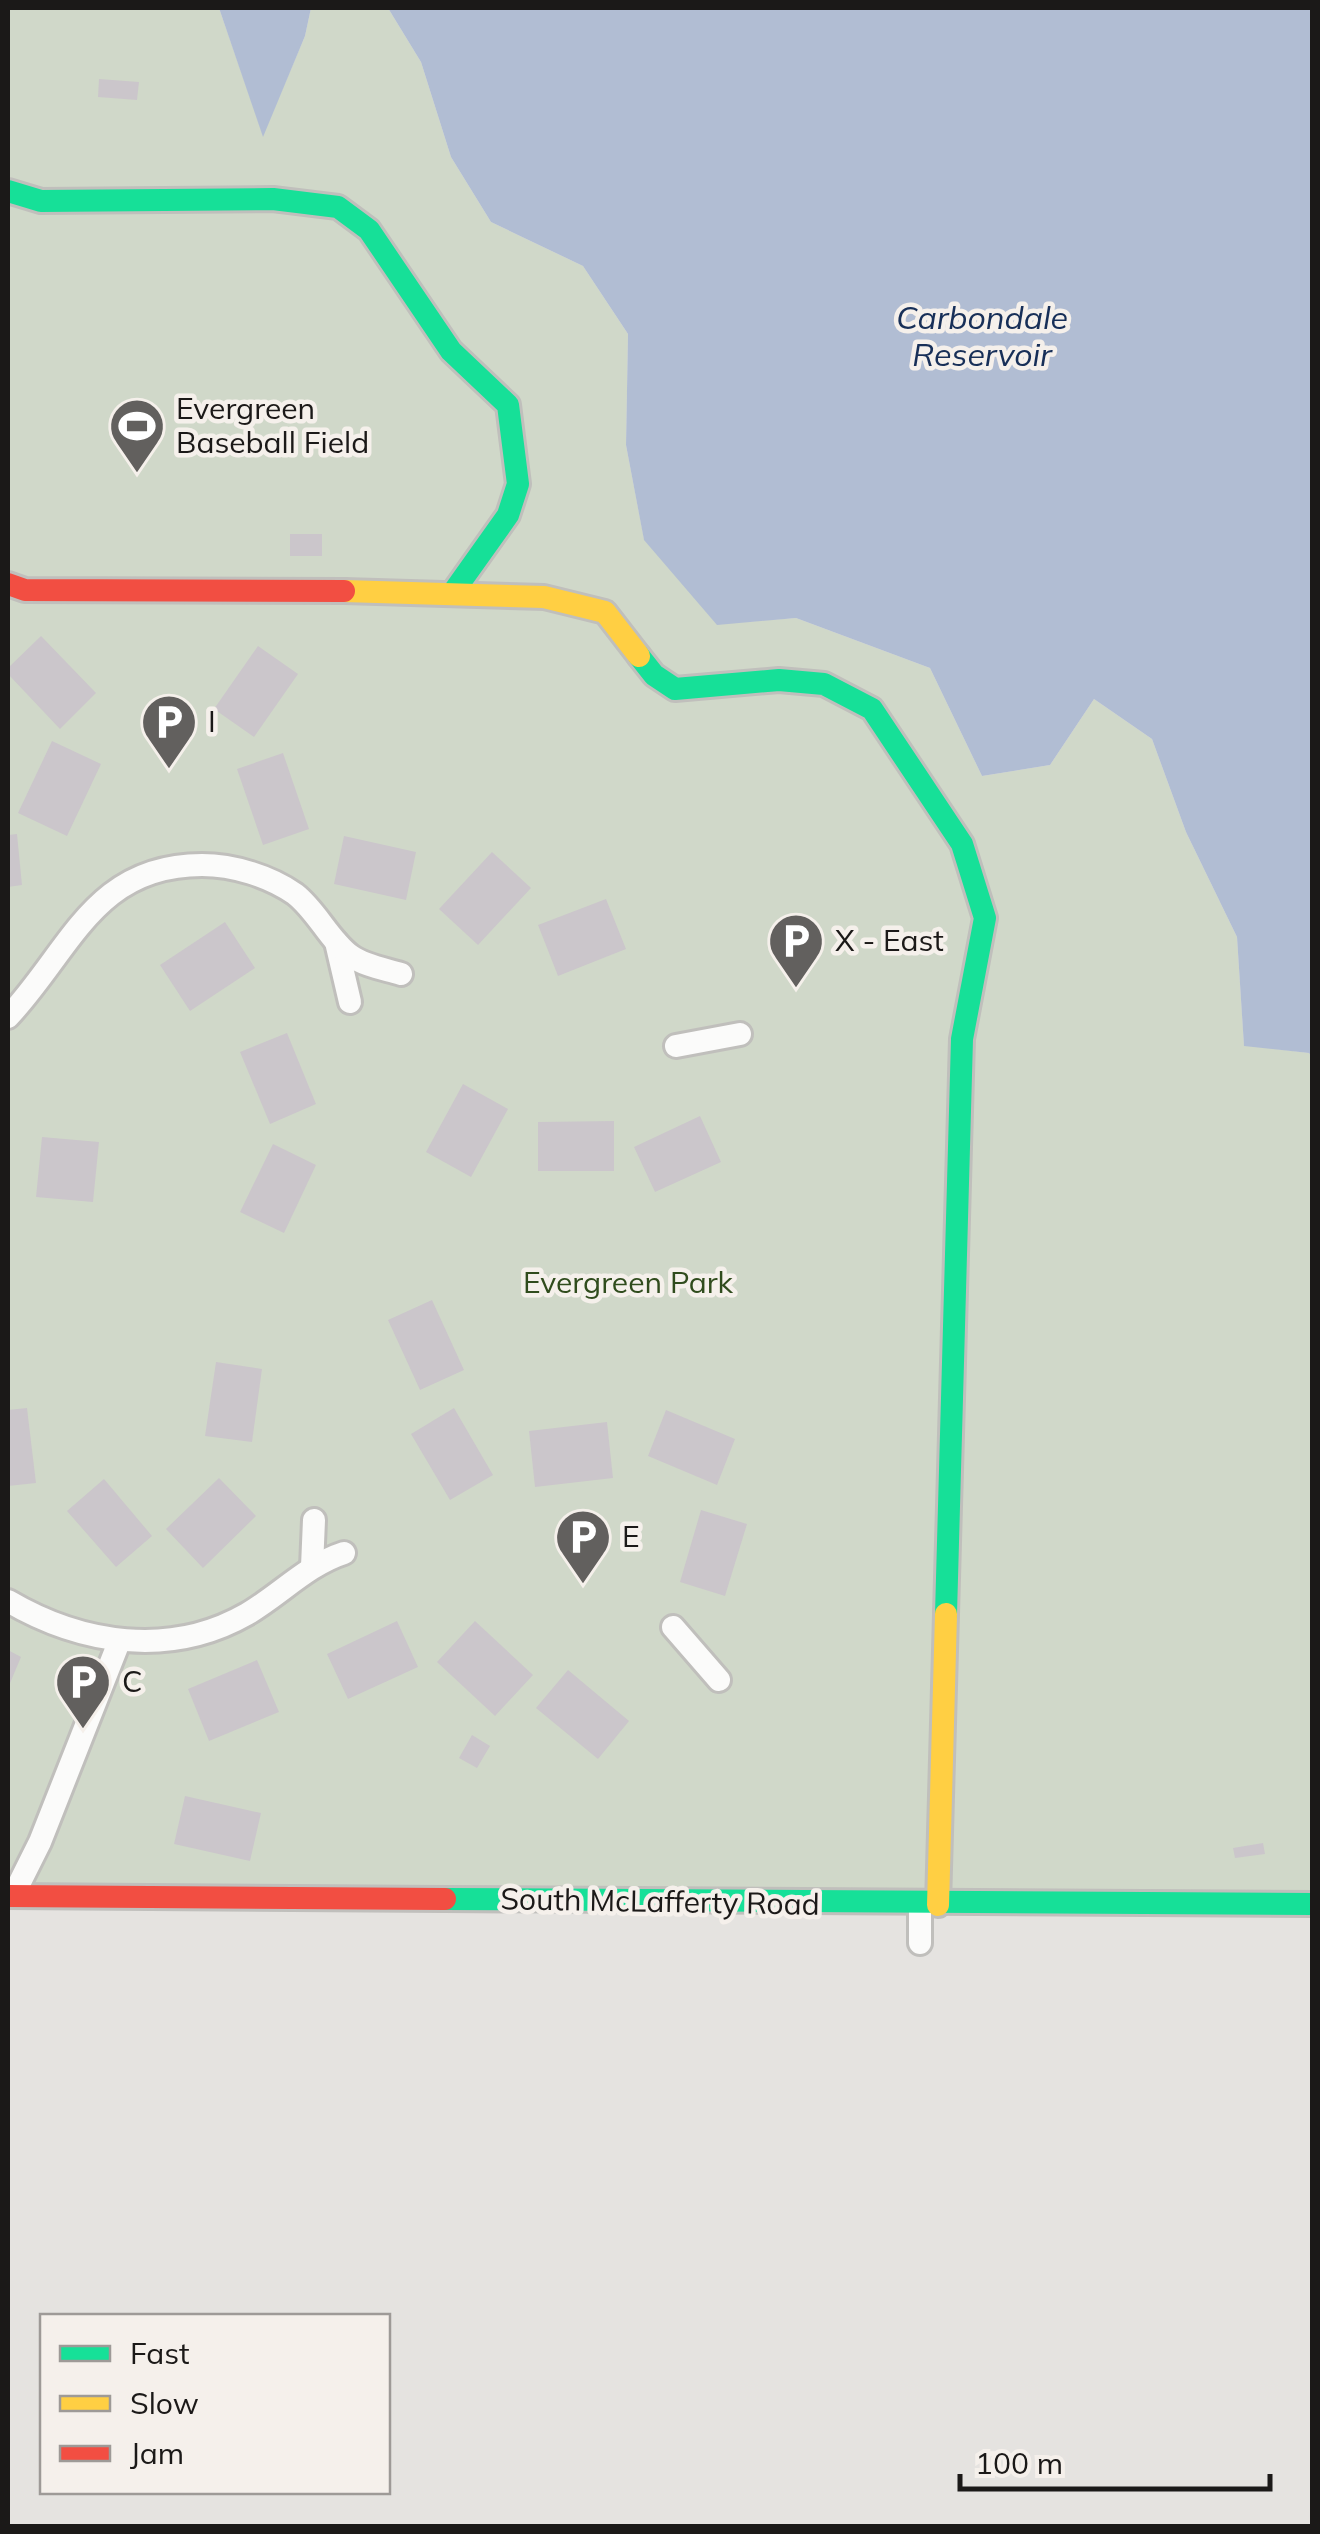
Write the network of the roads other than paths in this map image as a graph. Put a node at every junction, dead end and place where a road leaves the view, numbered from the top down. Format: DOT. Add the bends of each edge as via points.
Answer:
graph roads {
  1 [pos="8,190"];
  2 [pos="8,584"];
  3 [pos="454,591"];
  4 [pos="335,938"];
  5 [pos="401,974"];
  6 [pos="350,1002"];
  7 [pos="8,1015"];
  8 [pos="740,1034"];
  9 [pos="676,1046"];
  10 [pos="314,1520"];
  11 [pos="344,1553"];
  12 [pos="312,1567"];
  13 [pos="8,1601"];
  14 [pos="673,1627"];
  15 [pos="118,1642"];
  16 [pos="719,1680"];
  17 [pos="10,1896"];
  18 [pos="1312,1904"];
  19 [pos="929,1905"];
  20 [pos="920,1943"];
  1 -- 3 [label="street" via="42,201 274,199 338,207 369,230 450,351 508,406 518,484 508,514"];
  2 -- 3 [label="street" via="26,590"];
  3 -- 19 [label="street" via="544,597 604,612 654,675 676,689 779,680 824,684 872,709 962,844 985,918 962,1039"];
  4 -- 5 [label="street" via="354,959"];
  4 -- 6 [label="street"];
  4 -- 7 [label="street" via="296,895 264,878 214,865 172,867 102,899"];
  8 -- 9 [label="street"];
  10 -- 12 [label="street"];
  11 -- 12 [label="street"];
  12 -- 15 [label="street" via="248,1613 209,1630"];
  13 -- 15 [label="street" via="44,1623"];
  14 -- 16 [label="street"];
  15 -- 17 [label="street" via="40,1842"];
  17 -- 19 [label="street, South McLafferty Road"];
  18 -- 19 [label="street, South McLafferty Road"];
  19 -- 20 [label="street"];
}
